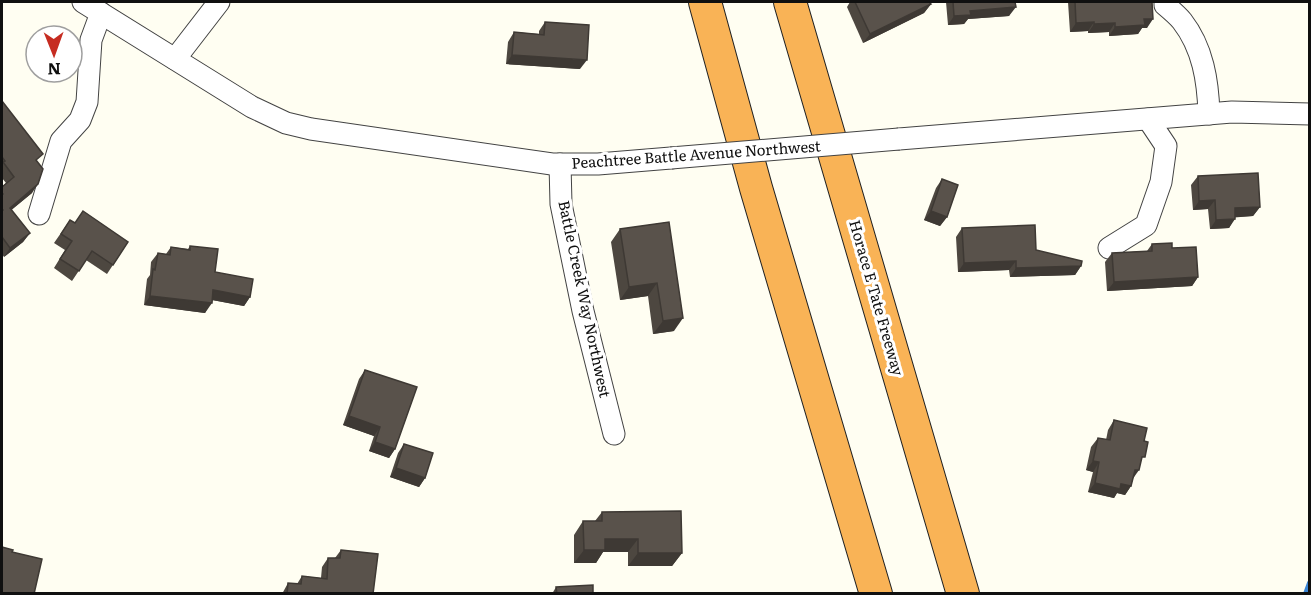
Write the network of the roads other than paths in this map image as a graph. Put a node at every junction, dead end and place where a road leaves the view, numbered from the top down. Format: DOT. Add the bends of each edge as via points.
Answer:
graph roads {
  1 [pos="83,2"];
  2 [pos="219,2"];
  3 [pos="705,2"];
  4 [pos="790,2"];
  5 [pos="1165,2"];
  6 [pos="101,13"];
  7 [pos="176,59"];
  8 [pos="1209,114"];
  9 [pos="1310,114"];
  10 [pos="1148,119"];
  11 [pos="560,164"];
  12 [pos="39,214"];
  13 [pos="1109,248"];
  14 [pos="614,434"];
  15 [pos="876,594"];
  16 [pos="963,594"];
  1 -- 6 [label="street, Peachtree Battle Avenue Northwest"];
  2 -- 7 [label="street"];
  3 -- 15 [label="highway"];
  4 -- 16 [label="highway, Horace E Tate Freeway"];
  5 -- 8 [label="street" via="1194,40 1204,69"];
  6 -- 7 [label="street, Peachtree Battle Avenue Northwest"];
  6 -- 12 [label="street" via="92,40 87,102 80,120 61,141"];
  7 -- 11 [label="street, Peachtree Battle Avenue Northwest" via="252,107 286,123"];
  8 -- 9 [label="street, Peachtree Battle Avenue Northwest"];
  8 -- 10 [label="street, Peachtree Battle Avenue Northwest"];
  10 -- 11 [label="street, Peachtree Battle Avenue Northwest, bridge"];
  10 -- 13 [label="street" via="1166,146 1161,182 1146,225"];
  11 -- 14 [label="street, Battle Creek Way Northwest" via="561,204"];
}
